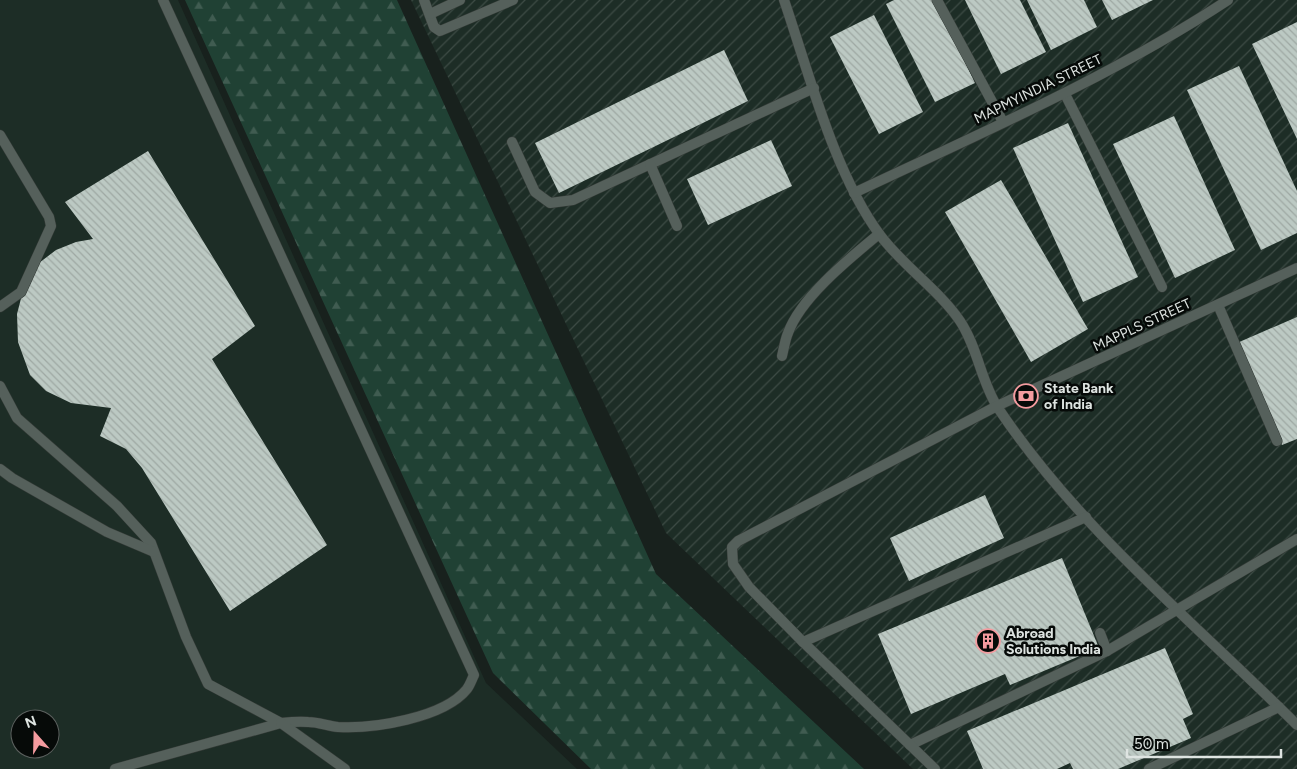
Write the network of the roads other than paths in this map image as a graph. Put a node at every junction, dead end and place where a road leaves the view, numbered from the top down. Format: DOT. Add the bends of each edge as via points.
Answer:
graph roads {
  1 [pos="164,0"];
  2 [pos="424,0"];
  3 [pos="460,0"];
  4 [pos="513,0"];
  5 [pos="784,0"];
  6 [pos="937,0"];
  7 [pos="1228,0"];
  8 [pos="430,14"];
  9 [pos="814,88"];
  10 [pos="1065,94"];
  11 [pos="1002,122"];
  12 [pos="0,135"];
  13 [pos="512,142"];
  14 [pos="650,164"];
  15 [pos="854,193"];
  16 [pos="677,226"];
  17 [pos="879,234"];
  18 [pos="1297,268"];
  19 [pos="1162,287"];
  20 [pos="1218,305"];
  21 [pos="0,307"];
  22 [pos="782,356"];
  23 [pos="0,386"];
  24 [pos="997,406"];
  25 [pos="1277,441"];
  26 [pos="0,469"];
  27 [pos="1086,517"];
  28 [pos="1297,539"];
  29 [pos="154,552"];
  30 [pos="1177,611"];
  31 [pos="1100,633"];
  32 [pos="803,642"];
  33 [pos="1107,651"];
  34 [pos="1279,707"];
  35 [pos="281,723"];
  36 [pos="1297,725"];
  37 [pos="910,745"];
  38 [pos="115,769"];
  39 [pos="345,769"];
  40 [pos="935,769"];
  41 [pos="1149,769"];
  1 -- 35 [label="lane" via="474,675 467,689 454,700 412,718 374,726"];
  2 -- 8 [label="lane"];
  3 -- 8 [label="lane"];
  4 -- 8 [label="lane" via="441,30 436,30"];
  5 -- 9 [label="lane"];
  6 -- 11 [label="lane"];
  7 -- 10 [label="lane, MAPMYINDIA STREET" via="1172,37"];
  9 -- 14 [label="lane"];
  9 -- 15 [label="lane"];
  10 -- 11 [label="lane, MAPMYINDIA STREET"];
  10 -- 19 [label="lane"];
  11 -- 15 [label="lane, MAPMYINDIA STREET"];
  12 -- 21 [label="lane" via="49,217 51,226 21,292"];
  13 -- 14 [label="lane" via="535,192 550,203 573,200"];
  14 -- 16 [label="lane"];
  15 -- 17 [label="lane"];
  17 -- 22 [label="lane" via="831,276 799,313 788,333"];
  17 -- 24 [label="lane" via="899,259 949,306 960,322"];
  18 -- 20 [label="lane, MAPPLS STREET"];
  20 -- 24 [label="lane, MAPPLS STREET"];
  20 -- 25 [label="lane"];
  23 -- 29 [label="lane" via="17,418 117,506 151,543"];
  24 -- 27 [label="lane"];
  24 -- 32 [label="lane, MAPPLS STREET" via="732,547 733,564 749,587"];
  26 -- 29 [label="lane" via="107,532"];
  27 -- 30 [label="lane"];
  27 -- 32 [label="lane"];
  28 -- 30 [label="lane"];
  29 -- 35 [label="lane" via="186,637 208,684"];
  30 -- 33 [label="lane"];
  30 -- 34 [label="lane"];
  31 -- 33 [label="lane"];
  32 -- 37 [label="lane"];
  33 -- 37 [label="lane"];
  34 -- 36 [label="lane"];
  34 -- 41 [label="lane"];
  35 -- 38 [label="lane"];
  35 -- 39 [label="lane"];
  37 -- 40 [label="lane"];
}
